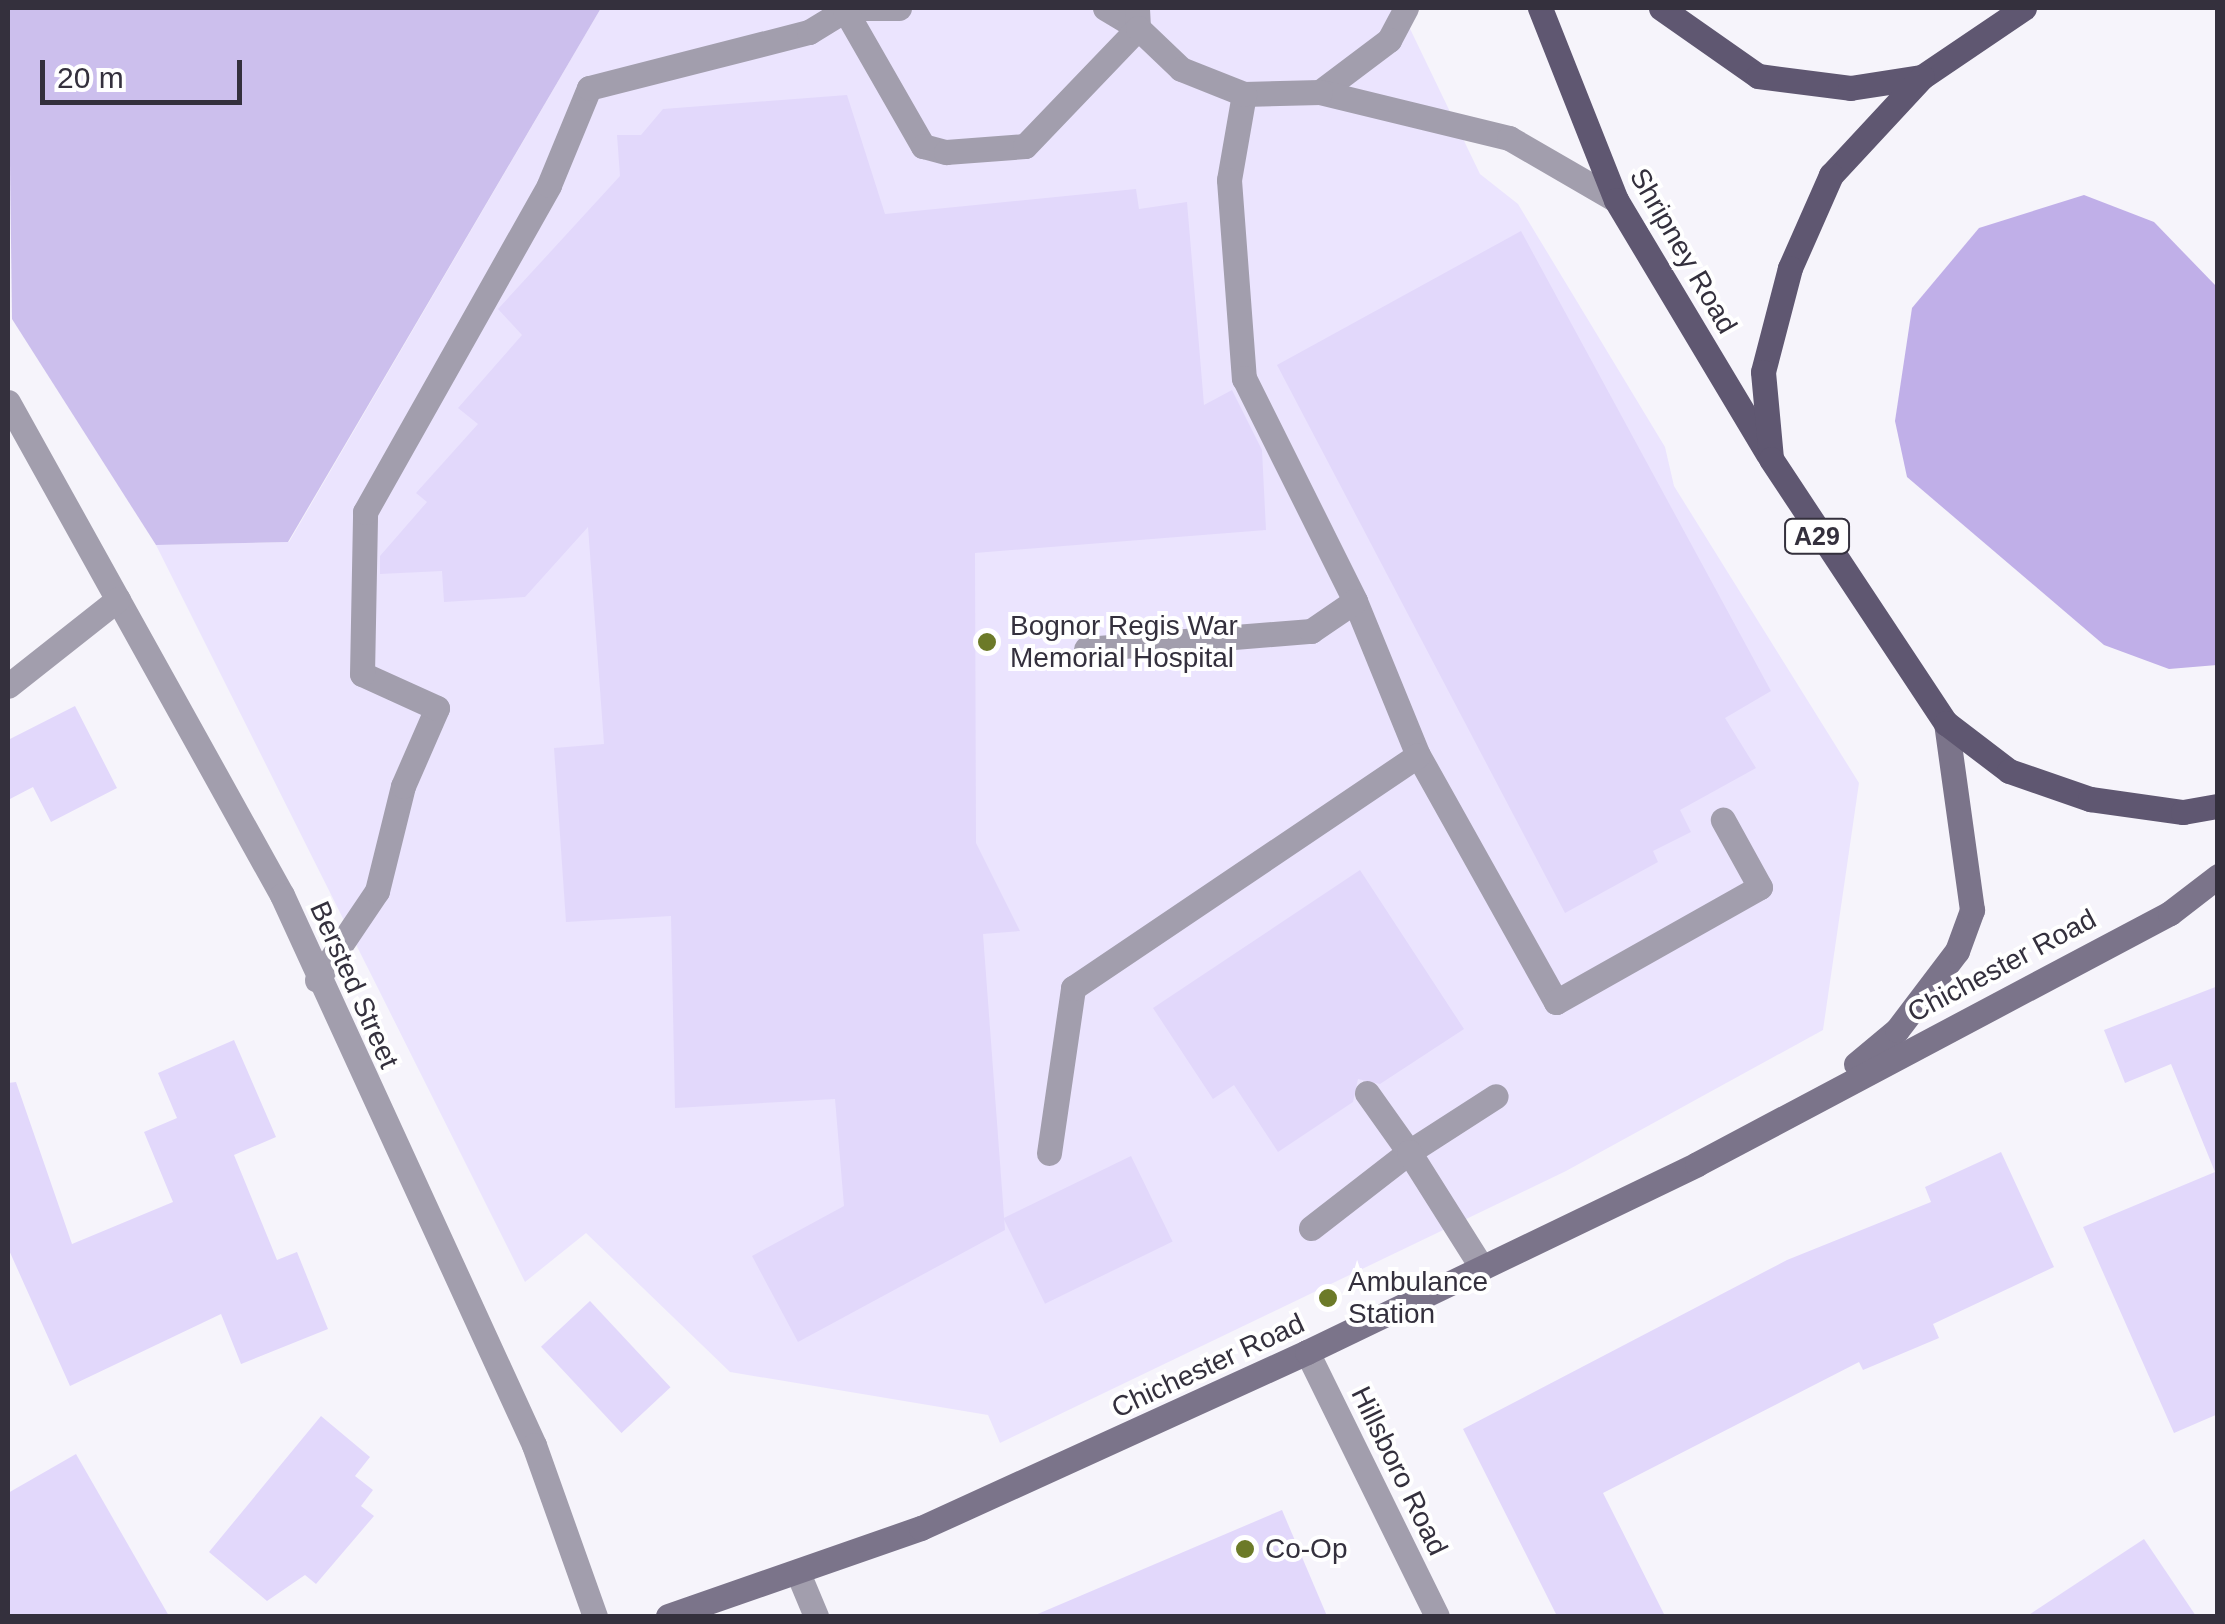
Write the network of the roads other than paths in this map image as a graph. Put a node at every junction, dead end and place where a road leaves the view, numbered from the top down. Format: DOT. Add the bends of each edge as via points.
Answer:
graph roads {
  1 [pos="899,8"];
  2 [pos="1105,8"];
  3 [pos="1406,8"];
  4 [pos="1540,8"];
  5 [pos="1661,8"];
  6 [pos="2024,8"];
  7 [pos="844,9"];
  8 [pos="1138,18"];
  9 [pos="1922,77"];
  10 [pos="1320,92"];
  11 [pos="1244,94"];
  12 [pos="1616,200"];
  13 [pos="8,402"];
  14 [pos="1771,458"];
  15 [pos="118,599"];
  16 [pos="1355,601"];
  17 [pos="1086,649"];
  18 [pos="8,686"];
  19 [pos="1946,722"];
  20 [pos="1418,755"];
  21 [pos="2218,806"];
  22 [pos="1723,820"];
  23 [pos="2218,876"];
  24 [pos="318,980"];
  25 [pos="1367,1093"];
  26 [pos="1496,1096"];
  27 [pos="1810,1101"];
  28 [pos="1410,1152"];
  29 [pos="1049,1153"];
  30 [pos="1310,1228"];
  31 [pos="1482,1268"];
  32 [pos="1307,1352"];
  33 [pos="798,1573"];
  34 [pos="595,1616"];
  35 [pos="668,1616"];
  36 [pos="816,1616"];
  37 [pos="1437,1616"];
  1 -- 7 [label="street"];
  2 -- 8 [label="street"];
  3 -- 10 [label="street" via="1388,40"];
  4 -- 12 [label="main road, Shripney Road / A29"];
  5 -- 9 [label="main road, A29" via="1758,76 1850,88"];
  6 -- 9 [label="main road, A29"];
  7 -- 8 [label="street" via="923,146 946,152 1025,146"];
  7 -- 24 [label="street" via="810,32 589,88 548,184 365,512 362,674 437,708 403,786 377,891"];
  8 -- 11 [label="street" via="1181,69"];
  9 -- 14 [label="main road, A29" via="1831,174 1790,268 1763,372"];
  10 -- 11 [label="street"];
  10 -- 12 [label="street" via="1510,138"];
  11 -- 16 [label="street" via="1229,180 1244,378"];
  12 -- 14 [label="main road, Shripney Road / A29"];
  13 -- 15 [label="street, Bersted Street"];
  14 -- 19 [label="main road, A29"];
  15 -- 18 [label="street"];
  15 -- 24 [label="street, Bersted Street" via="282,894"];
  16 -- 17 [label="street" via="1311,631"];
  16 -- 20 [label="street"];
  19 -- 21 [label="main road, A29" via="2009,771 2090,799 2182,812"];
  19 -- 27 [label="main road, Chichester Road" via="1971,860 1962,938 1898,1030"];
  20 -- 22 [label="street" via="1556,1002 1760,887"];
  20 -- 29 [label="street" via="1074,988"];
  23 -- 27 [label="main road, Chichester Road" via="2170,913"];
  24 -- 34 [label="street, Bersted Street" via="534,1446"];
  25 -- 28 [label="street"];
  26 -- 28 [label="street"];
  27 -- 31 [label="main road, Chichester Road"];
  28 -- 30 [label="street"];
  28 -- 31 [label="street"];
  31 -- 32 [label="main road, Chichester Road"];
  32 -- 33 [label="main road, Chichester Road" via="1024,1486"];
  32 -- 37 [label="street, Hillsboro Road"];
  33 -- 35 [label="main road, Chichester Road"];
  33 -- 36 [label="street"];
}
